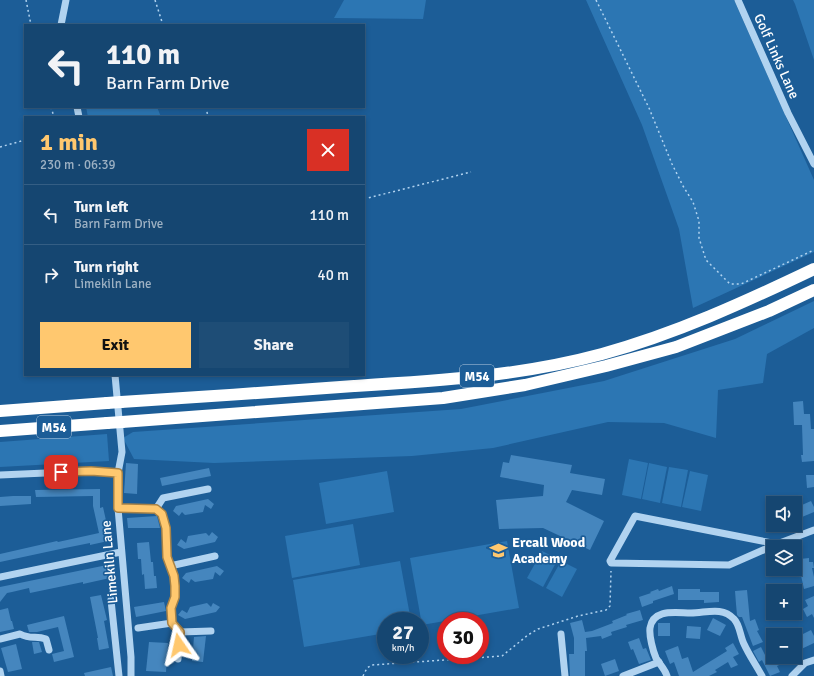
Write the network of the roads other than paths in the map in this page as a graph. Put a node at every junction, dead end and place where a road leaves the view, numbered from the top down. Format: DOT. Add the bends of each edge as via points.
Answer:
graph roads {
  1 [pos="66,0"];
  2 [pos="738,0"];
  3 [pos="61,24"];
  4 [pos="814,164"];
  5 [pos="814,269"];
  6 [pos="814,290"];
  7 [pos="115,376"];
  8 [pos="0,411"];
  9 [pos="0,431"];
  10 [pos="118,473"];
  11 [pos="0,475"];
  12 [pos="208,489"];
  13 [pos="118,508"];
  14 [pos="156,509"];
  15 [pos="814,530"];
  16 [pos="788,540"];
  17 [pos="777,544"];
  18 [pos="121,552"];
  19 [pos="215,556"];
  20 [pos="170,566"];
  21 [pos="0,577"];
  22 [pos="111,600"];
  23 [pos="172,623"];
  24 [pos="138,628"];
  25 [pos="211,631"];
  26 [pos="180,632"];
  27 [pos="561,634"];
  28 [pos="0,639"];
  29 [pos="49,650"];
  30 [pos="178,659"];
  31 [pos="814,660"];
  32 [pos="659,662"];
  33 [pos="0,671"];
  34 [pos="1,676"];
  35 [pos="119,676"];
  36 [pos="131,676"];
  37 [pos="565,676"];
  38 [pos="622,676"];
  39 [pos="667,676"];
  40 [pos="762,676"];
  41 [pos="792,676"];
  1 -- 3 [label="street"];
  2 -- 4 [label="street, Golf Links Lane" via="788,113"];
  5 -- 8 [label="highway, M54, bridge" via="670,333 601,354 523,371 439,381"];
  6 -- 9 [label="highway, M54, bridge" via="676,347 525,384 443,398"];
  7 -- 10 [label="street, Limekiln Lane" via="122,452"];
  10 -- 11 [label="street" via="91,471"];
  10 -- 13 [label="street, Limekiln Lane"];
  12 -- 14 [label="street" via="162,498"];
  13 -- 14 [label="street"];
  13 -- 18 [label="street, Limekiln Lane"];
  14 -- 20 [label="street" via="162,514 166,528 167,557"];
  15 -- 16 [label="street"];
  17 -- 17 [label="street" via="635,516 610,562 729,565"];
  18 -- 21 [label="street"];
  18 -- 36 [label="street, Limekiln Lane"];
  19 -- 20 [label="street"];
  20 -- 23 [label="street" via="175,586 171,608"];
  22 -- 35 [label="street"];
  23 -- 24 [label="street"];
  23 -- 26 [label="street"];
  25 -- 26 [label="street"];
  26 -- 30 [label="street"];
  27 -- 37 [label="street"];
  28 -- 29 [label="street" via="20,634 27,638 43,638 46,639"];
  31 -- 41 [label="street" via="805,663"];
  32 -- 38 [label="street"];
  32 -- 39 [label="street"];
  32 -- 40 [label="street" via="655,656 650,633 655,618 671,612 721,611 736,621 744,644"];
  33 -- 34 [label="street"];
}
